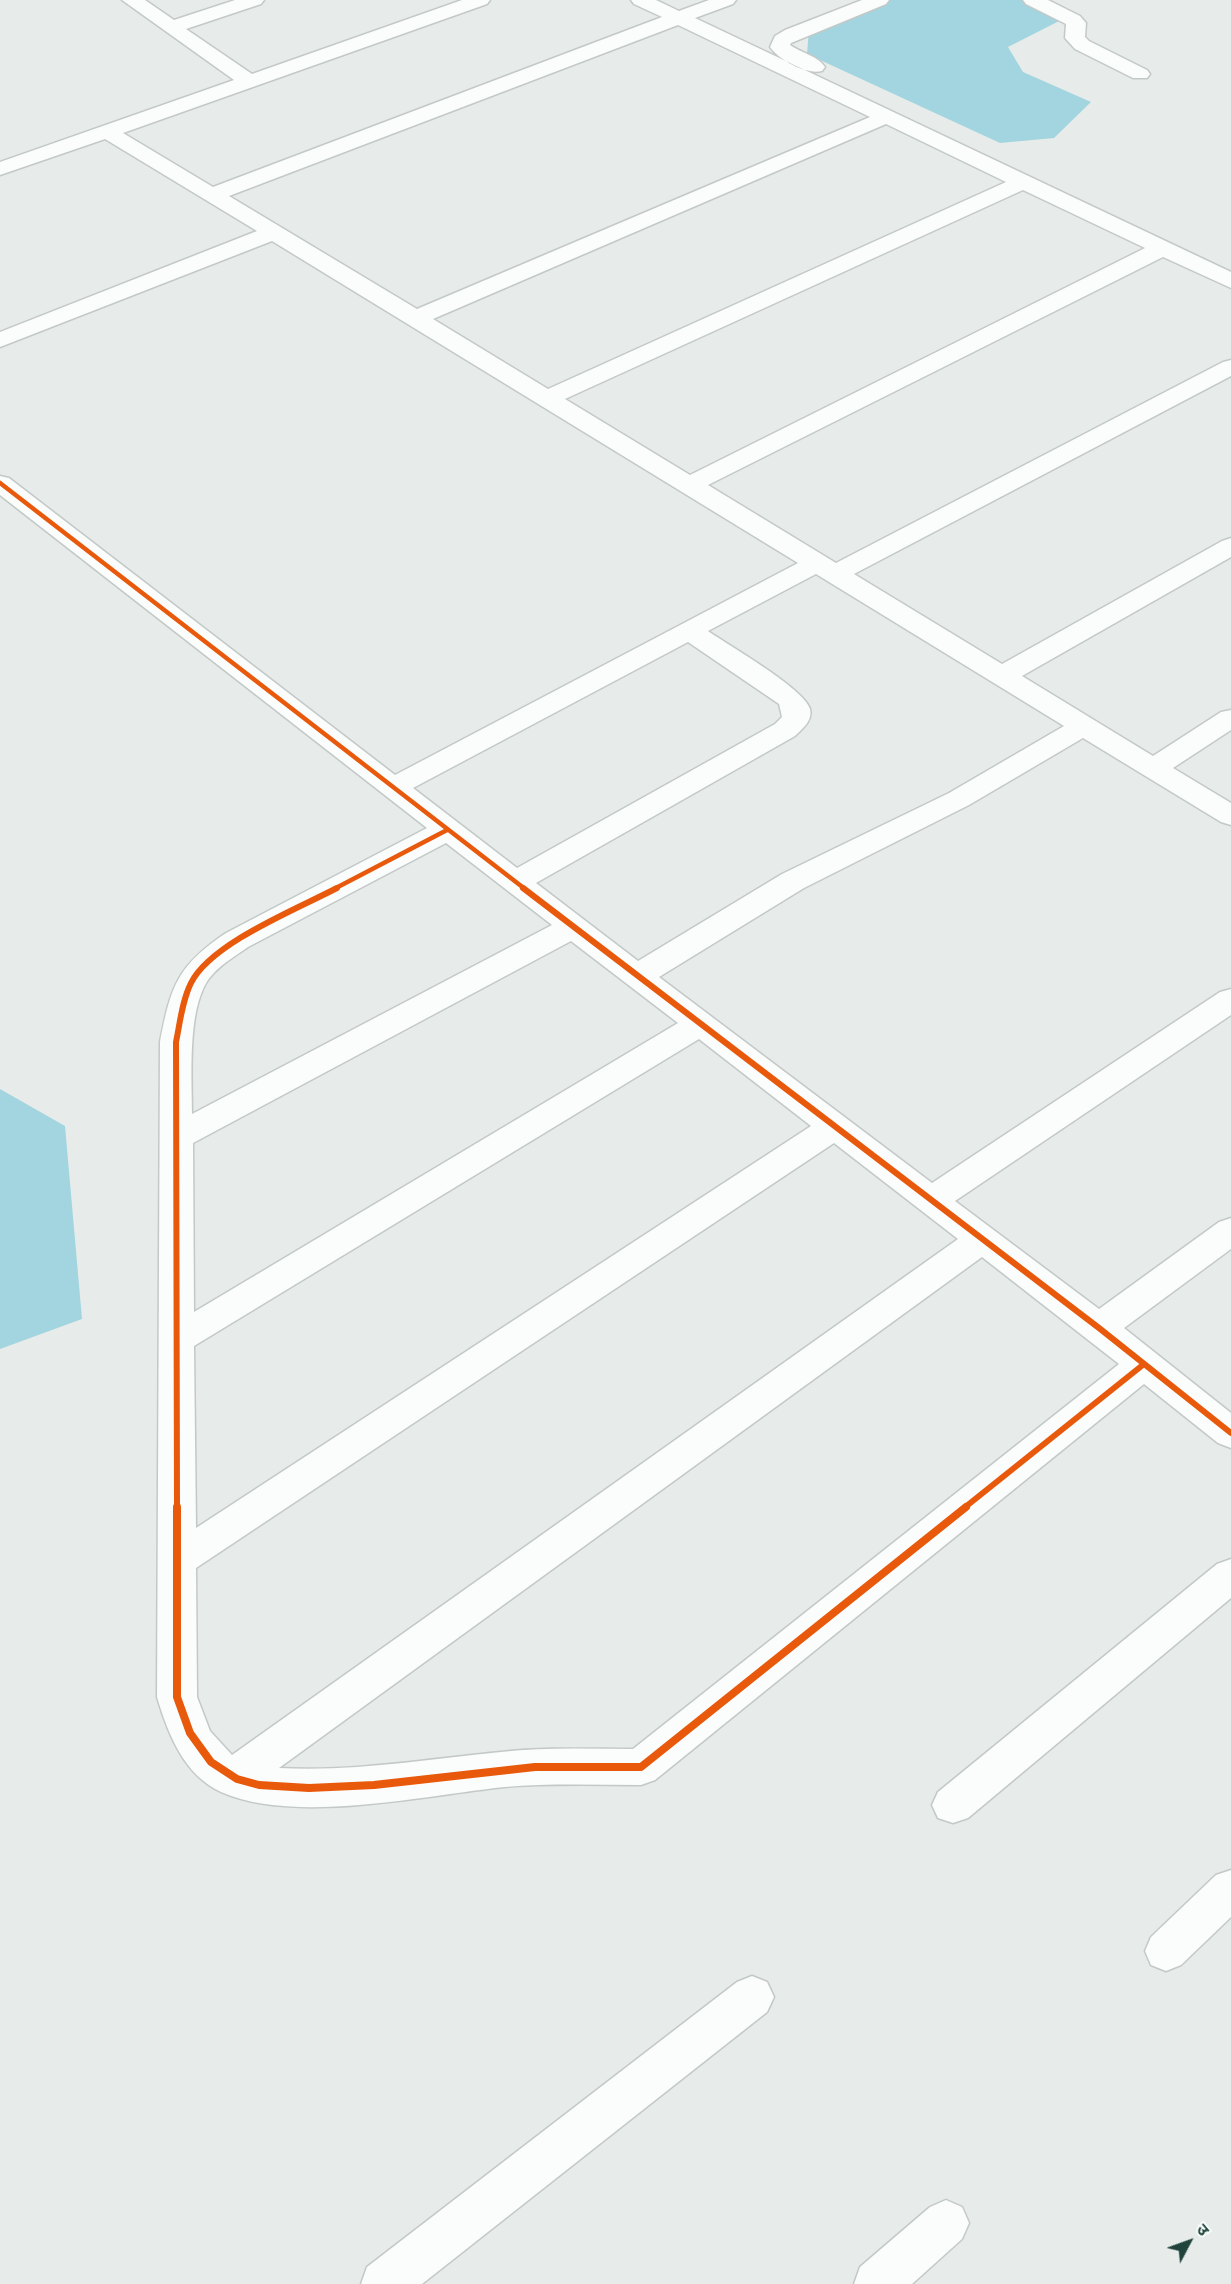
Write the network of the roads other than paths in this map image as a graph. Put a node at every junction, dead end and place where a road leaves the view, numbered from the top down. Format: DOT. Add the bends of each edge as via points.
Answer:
graph roads {
  1 [pos="132,0"];
  2 [pos="254,0"];
  3 [pos="480,0"];
  4 [pos="641,0"];
  5 [pos="726,0"];
  6 [pos="879,0"];
  7 [pos="1033,0"];
  8 [pos="679,18"];
  9 [pos="171,27"];
  10 [pos="1140,74"];
  11 [pos="249,81"];
  12 [pos="886,117"];
  13 [pos="106,131"];
  14 [pos="0,169"];
  15 [pos="1023,182"];
  16 [pos="211,195"];
  17 [pos="272,233"];
  18 [pos="1163,248"];
  19 [pos="1231,264"];
  20 [pos="1231,281"];
  21 [pos="416,318"];
  22 [pos="0,340"];
  23 [pos="1231,367"];
  24 [pos="547,398"];
  25 [pos="0,483"];
  26 [pos="689,485"];
  27 [pos="1231,546"];
  28 [pos="826,568"];
  29 [pos="688,630"];
  30 [pos="1002,676"];
  31 [pos="1231,718"];
  32 [pos="1084,726"];
  33 [pos="1153,769"];
  34 [pos="393,788"];
  35 [pos="1231,816"];
  36 [pos="447,830"];
  37 [pos="515,882"];
  38 [pos="573,927"];
  39 [pos="637,976"];
  40 [pos="1231,1000"];
  41 [pos="700,1024"];
  42 [pos="834,1127"];
  43 [pos="176,1137"];
  44 [pos="930,1201"];
  45 [pos="1231,1231"];
  46 [pos="982,1240"];
  47 [pos="1099,1328"];
  48 [pos="176,1340"];
  49 [pos="1144,1364"];
  50 [pos="1231,1433"];
  51 [pos="177,1560"];
  52 [pos="1231,1575"];
  53 [pos="233,1778"];
  54 [pos="953,1805"];
  55 [pos="1231,1888"];
  56 [pos="1166,1951"];
  57 [pos="752,1997"];
  58 [pos="945,2223"];
  59 [pos="384,2284"];
  60 [pos="876,2284"];
  1 -- 9 [label="street"];
  2 -- 9 [label="street"];
  3 -- 11 [label="street"];
  4 -- 8 [label="street"];
  5 -- 8 [label="street"];
  6 -- 19 [label="street" via="792,34 782,40 780,47"];
  7 -- 10 [label="street" via="1076,23 1075,38 1082,45"];
  8 -- 12 [label="street"];
  8 -- 16 [label="street"];
  9 -- 11 [label="street"];
  11 -- 13 [label="street"];
  12 -- 15 [label="street"];
  12 -- 21 [label="street"];
  13 -- 14 [label="street"];
  13 -- 16 [label="street"];
  15 -- 18 [label="street"];
  15 -- 24 [label="street"];
  16 -- 17 [label="street"];
  17 -- 21 [label="street"];
  17 -- 22 [label="street"];
  18 -- 20 [label="street"];
  18 -- 26 [label="street"];
  21 -- 24 [label="street"];
  23 -- 28 [label="street"];
  24 -- 26 [label="street"];
  25 -- 34 [label="street"];
  26 -- 28 [label="street"];
  27 -- 30 [label="street"];
  28 -- 29 [label="street"];
  28 -- 30 [label="street"];
  29 -- 34 [label="street"];
  29 -- 37 [label="street" via="790,699 796,719 785,730"];
  30 -- 32 [label="street"];
  31 -- 33 [label="street"];
  32 -- 33 [label="street"];
  32 -- 39 [label="street" via="959,799 793,881"];
  33 -- 35 [label="street"];
  34 -- 36 [label="street"];
  36 -- 37 [label="street"];
  36 -- 43 [label="street" via="237,940 213,955 193,976 185,994 176,1042"];
  37 -- 38 [label="street"];
  38 -- 39 [label="street"];
  38 -- 43 [label="street"];
  39 -- 41 [label="street"];
  40 -- 44 [label="street"];
  41 -- 42 [label="street"];
  41 -- 48 [label="street"];
  42 -- 44 [label="street"];
  42 -- 51 [label="street"];
  43 -- 48 [label="street"];
  44 -- 46 [label="street"];
  45 -- 47 [label="street"];
  46 -- 47 [label="street"];
  46 -- 53 [label="street"];
  47 -- 49 [label="street"];
  48 -- 51 [label="street"];
  49 -- 50 [label="street"];
  49 -- 53 [label="street" via="640,1767 536,1767 341,1787 294,1788"];
  51 -- 53 [label="street" via="177,1697 199,1751"];
  52 -- 54 [label="street"];
  55 -- 56 [label="street"];
  57 -- 59 [label="street"];
  58 -- 60 [label="street"];
}
